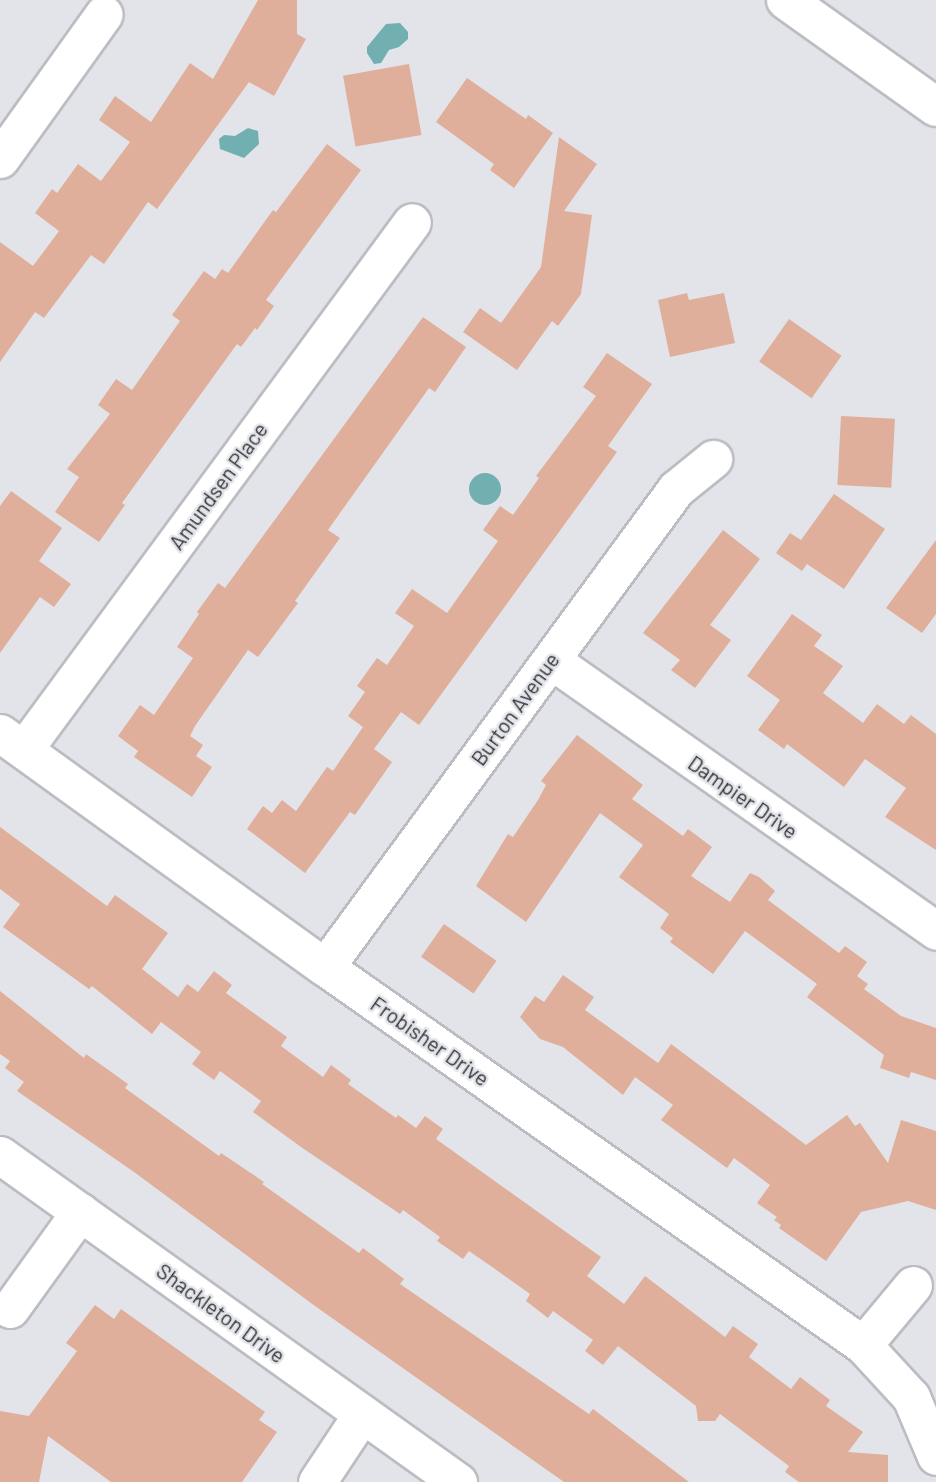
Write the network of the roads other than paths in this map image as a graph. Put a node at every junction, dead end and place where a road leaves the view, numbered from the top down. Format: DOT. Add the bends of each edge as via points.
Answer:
graph roads {
  1 [pos="786,0"];
  2 [pos="104,13"];
  3 [pos="936,107"];
  4 [pos="0,159"];
  5 [pos="412,222"];
  6 [pos="713,459"];
  7 [pos="551,660"];
  8 [pos="12,741"];
  9 [pos="936,932"];
  10 [pos="325,967"];
  11 [pos="0,1155"];
  12 [pos="80,1212"];
  13 [pos="913,1285"];
  14 [pos="10,1309"];
  15 [pos="863,1345"];
  16 [pos="362,1414"];
  17 [pos="936,1455"];
  18 [pos="317,1482"];
  19 [pos="458,1482"];
  1 -- 3 [label="main road"];
  2 -- 4 [label="street"];
  5 -- 8 [label="street, Amundsen Place"];
  6 -- 7 [label="street, Burton Avenue" via="676,489"];
  7 -- 9 [label="street, Dampier Drive"];
  7 -- 10 [label="street, Burton Avenue"];
  8 -- 10 [label="street, Frobisher Drive"];
  10 -- 15 [label="street, Frobisher Drive"];
  11 -- 12 [label="street, Shackleton Drive"];
  12 -- 14 [label="street"];
  12 -- 16 [label="street, Shackleton Drive"];
  13 -- 15 [label="street"];
  15 -- 17 [label="street, Frobisher Drive" via="911,1397"];
  16 -- 18 [label="street"];
  16 -- 19 [label="street, Shackleton Drive"];
}
